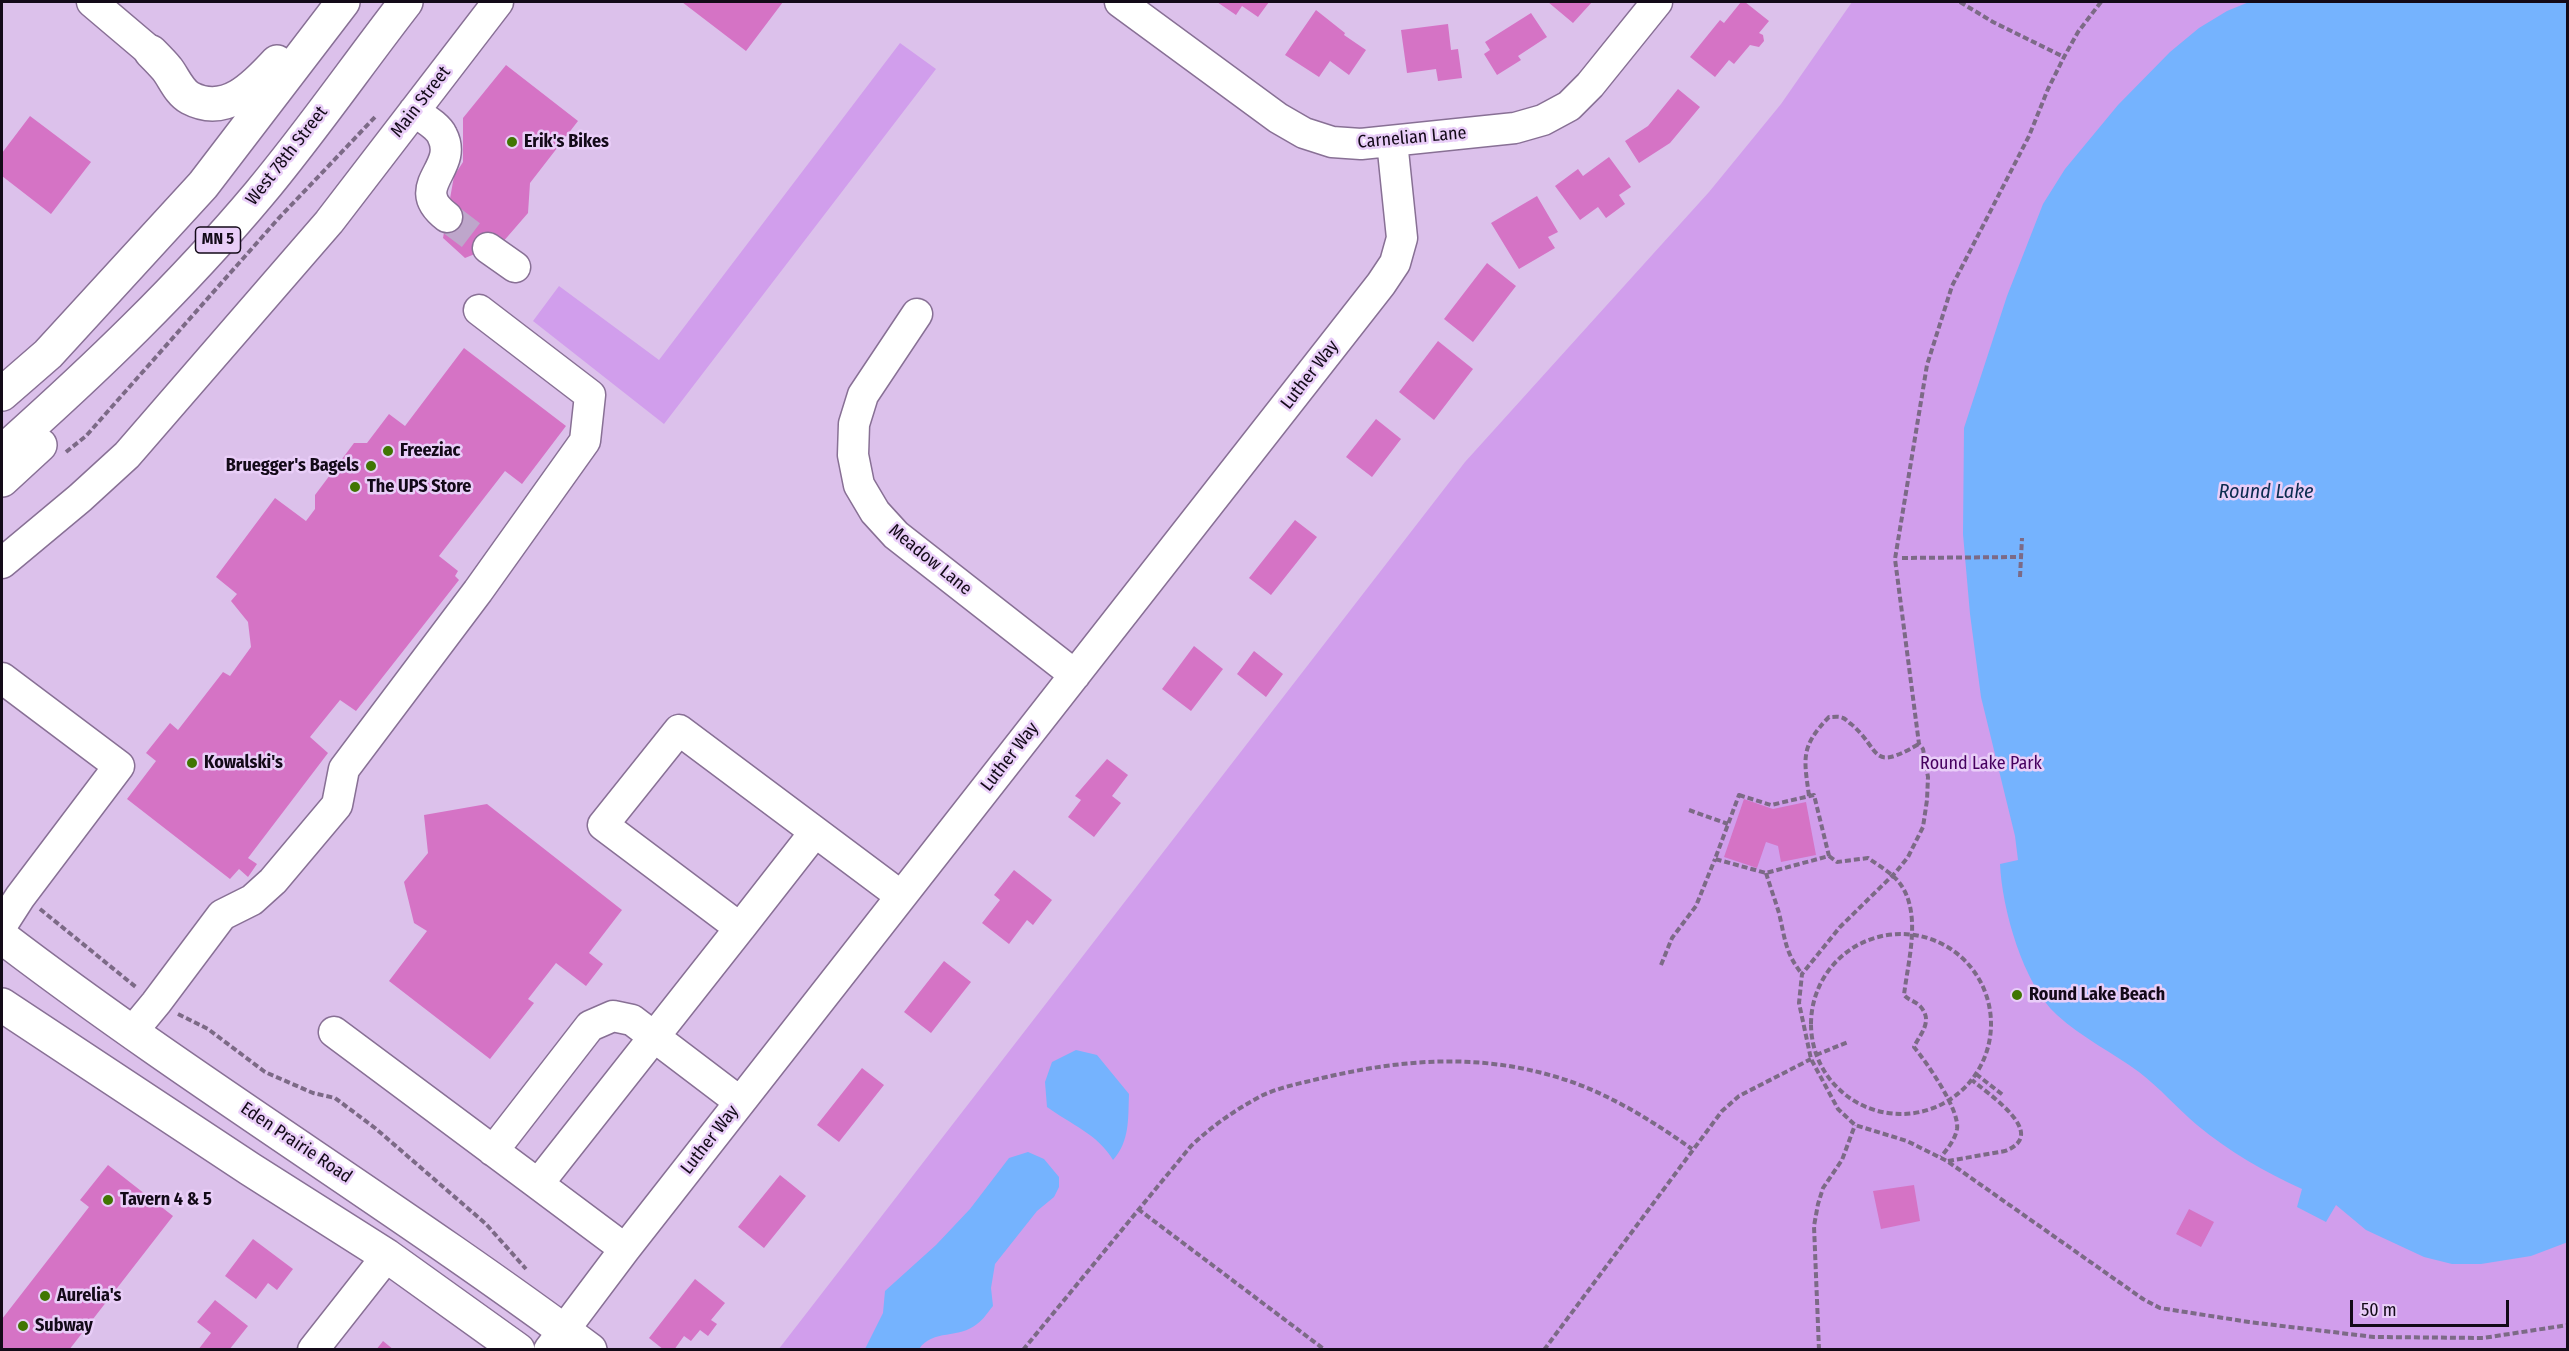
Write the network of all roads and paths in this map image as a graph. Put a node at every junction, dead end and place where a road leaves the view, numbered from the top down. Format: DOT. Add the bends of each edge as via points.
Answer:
graph roads {
  1 [pos="92,2"];
  2 [pos="324,2"];
  3 [pos="343,2"];
  4 [pos="406,2"];
  5 [pos="498,2"];
  6 [pos="1120,2"];
  7 [pos="1657,2"];
  8 [pos="1960,2"];
  9 [pos="2102,2"];
  10 [pos="151,52"];
  11 [pos="2064,57"];
  12 [pos="381,110"];
  13 [pos="414,111"];
  14 [pos="1392,141"];
  15 [pos="202,186"];
  16 [pos="447,217"];
  17 [pos="488,248"];
  18 [pos="514,267"];
  19 [pos="179,284"];
  20 [pos="479,310"];
  21 [pos="917,314"];
  22 [pos="2,368"];
  23 [pos="2,394"];
  24 [pos="2,452"];
  25 [pos="61,457"];
  26 [pos="2,480"];
  27 [pos="2022,538"];
  28 [pos="2021,557"];
  29 [pos="1902,558"];
  30 [pos="2,562"];
  31 [pos="2020,577"];
  32 [pos="1075,675"];
  33 [pos="2,678"];
  34 [pos="1919,744"];
  35 [pos="1809,796"];
  36 [pos="1689,810"];
  37 [pos="1728,824"];
  38 [pos="815,832"];
  39 [pos="1829,856"];
  40 [pos="1715,859"];
  41 [pos="1766,873"];
  42 [pos="1893,876"];
  43 [pos="901,896"];
  44 [pos="20,897"];
  45 [pos="2,925"];
  46 [pos="740,928"];
  47 [pos="1912,934"];
  48 [pos="2,937"];
  49 [pos="1660,964"];
  50 [pos="1802,974"];
  51 [pos="156,1003"];
  52 [pos="2,1005"];
  53 [pos="132,1032"];
  54 [pos="333,1032"];
  55 [pos="655,1035"];
  56 [pos="1848,1042"];
  57 [pos="1816,1054"];
  58 [pos="1811,1059"];
  59 [pos="1976,1074"];
  60 [pos="1972,1080"];
  61 [pos="2003,1095"];
  62 [pos="1949,1101"];
  63 [pos="740,1102"];
  64 [pos="1855,1125"];
  65 [pos="1692,1149"];
  66 [pos="493,1151"];
  67 [pos="1941,1157"];
  68 [pos="1947,1161"];
  69 [pos="538,1184"];
  70 [pos="1138,1209"];
  71 [pos="625,1249"];
  72 [pos="387,1256"];
  73 [pos="532,1275"];
  74 [pos="2568,1325"];
  75 [pos="568,1343"];
  76 [pos="313,1350"];
  77 [pos="518,1350"];
  78 [pos="1023,1350"];
  79 [pos="1325,1350"];
  80 [pos="1544,1350"];
  81 [pos="1819,1350"];
  1 -- 10 [label="street"];
  2 -- 10 [label="main road" via="253,88 221,103 189,98"];
  3 -- 15 [label="main road, MN 5"];
  4 -- 19 [label="main road, West 78th Street / MN 5" via="260,193"];
  5 -- 13 [label="street, Main Street"];
  6 -- 14 [label="street, Carnelian Lane" via="1278,118 1304,132 1332,142"];
  7 -- 14 [label="street, Carnelian Lane" via="1590,85 1569,106 1543,120 1515,128"];
  8 -- 11 [label="path"];
  9 -- 11 [label="path"];
  11 -- 34 [label="path" via="2030,136 1952,286 1927,365 1895,559"];
  12 -- 25 [label="path" via="278,219 86,436"];
  13 -- 16 [label="street" via="442,134 446,152 430,193 433,207"];
  13 -- 30 [label="street, Main Street" via="344,202 127,454"];
  14 -- 32 [label="street, Luther Way" via="1402,238 1395,263"];
  15 -- 22 [label="main road" via="115,257"];
  15 -- 23 [label="main road, MN 5" via="48,354"];
  17 -- 18 [label="street"];
  19 -- 24 [label="main road, West 78th Street / MN 5" via="91,372"];
  19 -- 26 [label="main road" via="60,426"];
  20 -- 51 [label="street" via="590,395 585,441 344,769 336,805 273,881 252,900 222,915"];
  21 -- 32 [label="street, Meadow Lane" via="863,394 854,424 853,455 859,485 874,512 896,535"];
  27 -- 28 [label="path"];
  28 -- 29 [label="path"];
  28 -- 31 [label="path"];
  32 -- 43 [label="street, Luther Way"];
  33 -- 44 [label="street" via="119,766"];
  34 -- 35 [label="path" via="1887,758 1873,753 1857,729 1843,718 1829,717 1816,729 1806,747"];
  34 -- 42 [label="path" via="1928,777 1923,827"];
  35 -- 37 [label="path" via="1771,804 1739,795"];
  35 -- 39 [label="path" via="1814,795"];
  36 -- 37 [label="path"];
  37 -- 40 [label="path"];
  38 -- 43 [label="street"];
  38 -- 46 [label="street"];
  38 -- 46 [label="street" via="679,730 603,825"];
  39 -- 41 [label="path"];
  39 -- 42 [label="path" via="1837,862 1868,858"];
  40 -- 41 [label="path"];
  40 -- 49 [label="path" via="1696,906 1675,932"];
  41 -- 50 [label="path" via="1787,950"];
  42 -- 47 [label="path" via="1910,909"];
  42 -- 50 [label="path" via="1840,927"];
  43 -- 63 [label="street, Luther Way"];
  44 -- 45 [label="street"];
  44 -- 51 [label="path" via="45,912"];
  46 -- 55 [label="street"];
  47 -- 57 [label="path" via="1872,938 1849,950 1829,968 1812,1005"];
  47 -- 59 [label="path" via="1951,948 1971,966 1985,990 1991,1031"];
  47 -- 62 [label="path" via="1904,995 1922,1008 1926,1019 1924,1033 1914,1047"];
  48 -- 53 [label="main road, Eden Prairie Road"];
  50 -- 58 [label="path" via="1799,1003"];
  51 -- 53 [label="street"];
  51 -- 73 [label="path" via="208,1029 264,1072 335,1098 486,1224"];
  52 -- 72 [label="main road"];
  53 -- 75 [label="main road, Eden Prairie Road" via="375,1197"];
  54 -- 66 [label="street"];
  55 -- 63 [label="street"];
  55 -- 66 [label="street" via="633,1020 614,1016 591,1026"];
  55 -- 69 [label="street"];
  56 -- 57 [label="path"];
  57 -- 62 [label="path" via="1838,1089 1866,1107 1888,1113 1911,1113"];
  58 -- 64 [label="path" via="1838,1108"];
  58 -- 65 [label="path" via="1739,1096"];
  59 -- 60 [label="path"];
  59 -- 61 [label="path"];
  60 -- 62 [label="path"];
  60 -- 68 [label="path" via="2016,1119 2020,1139 2004,1151"];
  62 -- 67 [label="path" via="1957,1131"];
  63 -- 71 [label="street, Luther Way"];
  64 -- 67 [label="path" via="1907,1141"];
  64 -- 81 [label="path" via="1842,1160 1823,1188 1814,1226"];
  65 -- 70 [label="path" via="1639,1113 1563,1079 1529,1069 1457,1060 1413,1063 1349,1072 1263,1095 1214,1124"];
  65 -- 80 [label="path"];
  66 -- 69 [label="street"];
  67 -- 68 [label="path"];
  68 -- 74 [label="path" via="2160,1308 2384,1337 2483,1338"];
  69 -- 71 [label="street"];
  70 -- 78 [label="path"];
  70 -- 79 [label="path"];
  71 -- 75 [label="street, Luther Way"];
  72 -- 76 [label="street"];
  72 -- 77 [label="main road"];
}
